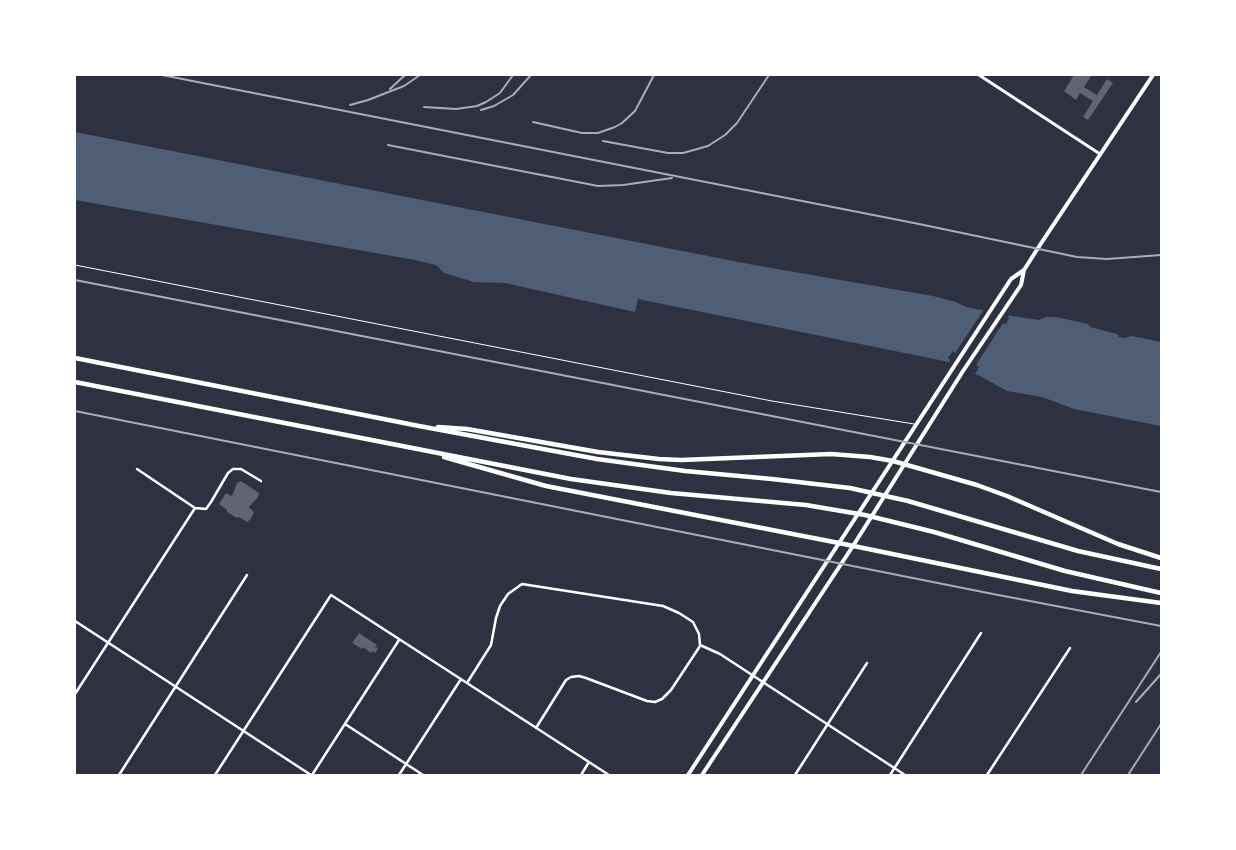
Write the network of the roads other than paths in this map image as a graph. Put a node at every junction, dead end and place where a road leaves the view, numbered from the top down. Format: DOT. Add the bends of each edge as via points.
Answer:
graph roads {
  1 [pos="979,75"];
  2 [pos="1153,75"];
  3 [pos="1100,154"];
  4 [pos="75,265"];
  5 [pos="1024,270"];
  6 [pos="75,358"];
  7 [pos="77,382"];
  8 [pos="916,424"];
  9 [pos="419,426"];
  10 [pos="421,450"];
  11 [pos="893,461"];
  12 [pos="905,465"];
  13 [pos="137,469"];
  14 [pos="261,481"];
  15 [pos="195,508"];
  16 [pos="839,543"];
  17 [pos="853,546"];
  18 [pos="1161,558"];
  19 [pos="1161,569"];
  20 [pos="247,575"];
  21 [pos="1161,593"];
  22 [pos="1161,603"];
  23 [pos="75,621"];
  24 [pos="981,633"];
  25 [pos="399,639"];
  26 [pos="108,643"];
  27 [pos="700,645"];
  28 [pos="1070,648"];
  29 [pos="867,663"];
  30 [pos="752,676"];
  31 [pos="461,679"];
  32 [pos="467,683"];
  33 [pos="762,683"];
  34 [pos="176,687"];
  35 [pos="75,694"];
  36 [pos="345,724"];
  37 [pos="827,725"];
  38 [pos="536,728"];
  39 [pos="243,731"];
  40 [pos="589,762"];
  41 [pos="406,764"];
  42 [pos="894,768"];
  43 [pos="119,775"];
  44 [pos="215,775"];
  45 [pos="312,775"];
  46 [pos="399,775"];
  47 [pos="423,775"];
  48 [pos="580,775"];
  49 [pos="609,775"];
  50 [pos="688,775"];
  51 [pos="702,775"];
  52 [pos="795,775"];
  53 [pos="890,775"];
  54 [pos="905,775"];
  55 [pos="987,775"];
  1 -- 3 [label="main road"];
  2 -- 3 [label="main road"];
  3 -- 5 [label="main road"];
  4 -- 8 [label="lane" via="763,399"];
  5 -- 8 [label="main road" via="1011,279"];
  5 -- 12 [label="main road" via="1021,285"];
  6 -- 9 [label="highway"];
  7 -- 10 [label="highway"];
  8 -- 11 [label="main road"];
  9 -- 11 [label="highway" via="467,429 598,452 681,460 852,454"];
  9 -- 19 [label="highway" via="645,467 850,488 908,500 1078,551"];
  10 -- 16 [label="highway" via="546,486"];
  10 -- 21 [label="highway" via="613,485 836,510 934,532 1065,571"];
  11 -- 12 [label="highway"];
  11 -- 16 [label="main road"];
  12 -- 17 [label="main road"];
  12 -- 18 [label="highway" via="989,490 1118,544"];
  13 -- 15 [label="street"];
  14 -- 15 [label="street" via="241,468 233,469 206,509"];
  15 -- 26 [label="street"];
  16 -- 17 [label="highway"];
  16 -- 30 [label="main road"];
  17 -- 22 [label="highway" via="1072,591"];
  17 -- 33 [label="main road"];
  20 -- 34 [label="street"];
  23 -- 26 [label="street"];
  24 -- 42 [label="street"];
  25 -- 31 [label="street"];
  25 -- 36 [label="street"];
  25 -- 39 [label="street" via="331,595"];
  26 -- 34 [label="street"];
  26 -- 35 [label="street"];
  27 -- 30 [label="street" via="720,654"];
  27 -- 32 [label="street" via="693,622 663,606 528,584 517,586 504,600 489,650"];
  27 -- 38 [label="street" via="662,699 647,701 586,678 571,677"];
  28 -- 55 [label="street"];
  29 -- 37 [label="street"];
  30 -- 33 [label="street"];
  30 -- 50 [label="main road"];
  31 -- 32 [label="street"];
  31 -- 41 [label="street"];
  32 -- 38 [label="street"];
  33 -- 37 [label="street"];
  33 -- 51 [label="main road"];
  34 -- 39 [label="street"];
  34 -- 43 [label="street"];
  36 -- 41 [label="street"];
  36 -- 45 [label="street"];
  37 -- 42 [label="street"];
  37 -- 52 [label="street"];
  38 -- 40 [label="street"];
  39 -- 44 [label="street"];
  39 -- 45 [label="street"];
  40 -- 48 [label="street"];
  40 -- 49 [label="street"];
  41 -- 46 [label="street"];
  41 -- 47 [label="street"];
  42 -- 53 [label="street"];
  42 -- 54 [label="street"];
}
